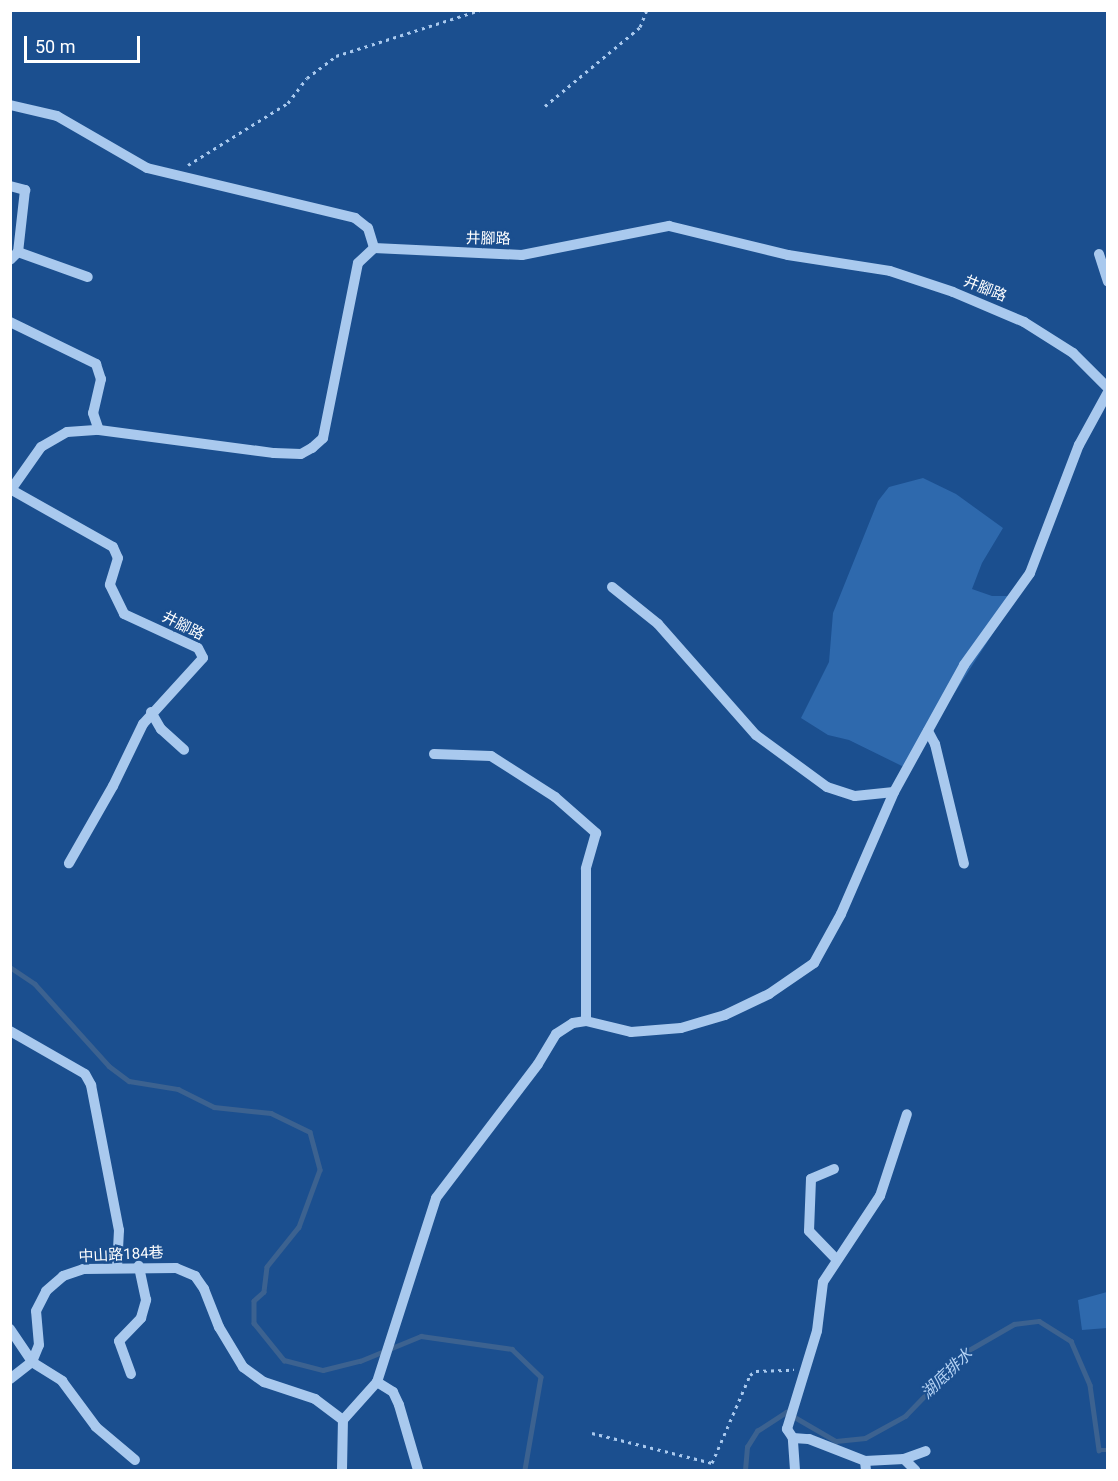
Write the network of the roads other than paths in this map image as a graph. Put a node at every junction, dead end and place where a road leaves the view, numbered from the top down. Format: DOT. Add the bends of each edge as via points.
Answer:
graph roads {
  1 [pos="10,105"];
  2 [pos="10,186"];
  3 [pos="374,248"];
  4 [pos="1099,254"];
  5 [pos="14,256"];
  6 [pos="88,277"];
  7 [pos="1107,282"];
  8 [pos="10,322"];
  9 [pos="1107,390"];
  10 [pos="99,430"];
  11 [pos="11,490"];
  12 [pos="612,587"];
  13 [pos="151,712"];
  14 [pos="928,731"];
  15 [pos="184,750"];
  16 [pos="434,754"];
  17 [pos="894,792"];
  18 [pos="69,863"];
  19 [pos="964,864"];
  20 [pos="586,1021"];
  21 [pos="10,1031"];
  22 [pos="908,1114"];
  23 [pos="834,1168"];
  24 [pos="837,1260"];
  25 [pos="139,1266"];
  26 [pos="117,1267"];
  27 [pos="10,1329"];
  28 [pos="32,1362"];
  29 [pos="131,1374"];
  30 [pos="10,1379"];
  31 [pos="377,1382"];
  32 [pos="343,1420"];
  33 [pos="790,1434"];
  34 [pos="926,1452"];
  35 [pos="904,1459"];
  36 [pos="135,1460"];
  37 [pos="866,1466"];
  38 [pos="342,1470"];
  39 [pos="418,1470"];
  40 [pos="795,1470"];
  41 [pos="915,1470"];
  1 -- 3 [label="street" via="57,116 147,168 355,219 368,228"];
  2 -- 5 [label="street" via="25,190"];
  3 -- 9 [label="street, 井腳路" via="522,255 669,226 788,255 890,271 953,292 1024,322 1073,353"];
  3 -- 10 [label="street, 井腳路" via="358,262 322,438 312,448 301,454 273,453"];
  4 -- 7 [label="street"];
  5 -- 6 [label="street"];
  8 -- 10 [label="street" via="96,364 101,379 93,413"];
  9 -- 14 [label="street" via="1079,445 1030,573 964,665"];
  10 -- 11 [label="street, 井腳路" via="56,436 41,447"];
  11 -- 13 [label="street, 井腳路" via="112,547 118,558 110,585 124,614 202,652 202,664"];
  12 -- 17 [label="street" via="658,624 756,735 827,787 855,796"];
  13 -- 15 [label="street" via="160,729"];
  13 -- 18 [label="street, 井腳路"];
  14 -- 17 [label="street"];
  14 -- 19 [label="street" via="935,744"];
  16 -- 20 [label="street" via="491,756 555,797 596,833 586,869"];
  17 -- 20 [label="street" via="841,914 813,963 769,994 725,1015 681,1028 631,1032"];
  20 -- 31 [label="street" via="573,1023 556,1034 538,1064 436,1198"];
  21 -- 26 [label="street" via="85,1074 91,1085 119,1230"];
  22 -- 24 [label="street" via="880,1196"];
  23 -- 24 [label="street" via="811,1179 809,1231"];
  24 -- 33 [label="street" via="823,1282 818,1331"];
  25 -- 26 [label="street, 中山路184巷"];
  25 -- 29 [label="street" via="146,1300 141,1318 119,1341"];
  25 -- 32 [label="street, 中山路184巷" via="176,1268 195,1276 243,1367 264,1382 315,1399"];
  26 -- 28 [label="street, 中山路184巷" via="82,1269 63,1276 46,1292 36,1311 39,1345"];
  27 -- 28 [label="street"];
  28 -- 30 [label="street"];
  28 -- 36 [label="street" via="62,1381 96,1427"];
  31 -- 32 [label="street"];
  31 -- 39 [label="street" via="393,1392"];
  32 -- 38 [label="street"];
  33 -- 37 [label="street"];
  33 -- 40 [label="street"];
  34 -- 35 [label="street"];
  35 -- 37 [label="street"];
  35 -- 41 [label="street"];
}
